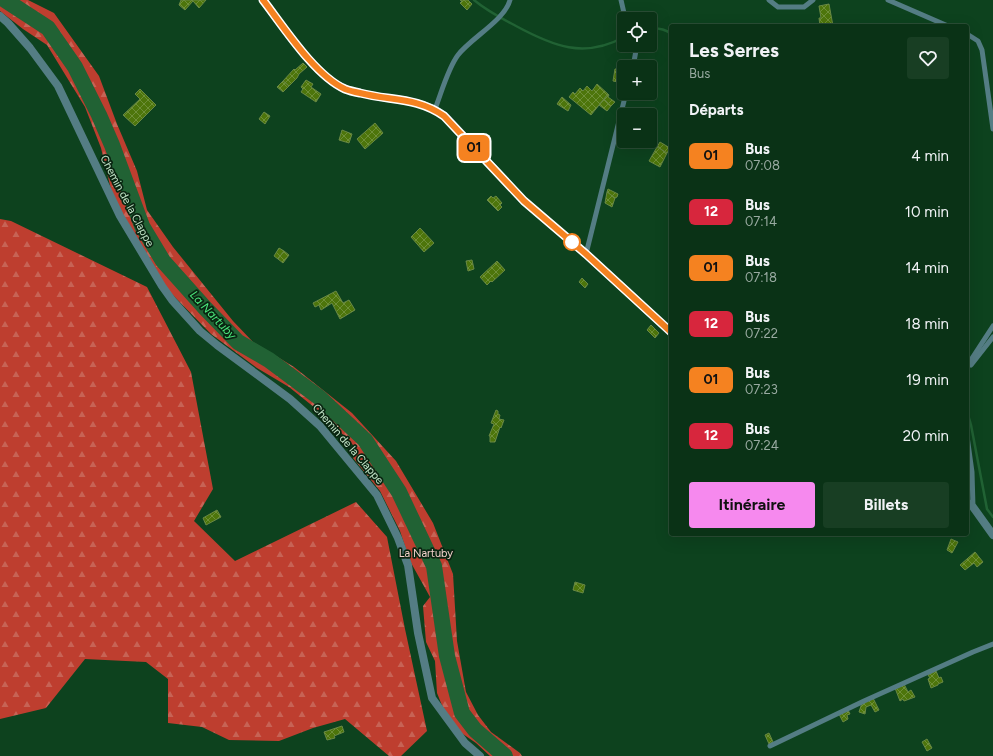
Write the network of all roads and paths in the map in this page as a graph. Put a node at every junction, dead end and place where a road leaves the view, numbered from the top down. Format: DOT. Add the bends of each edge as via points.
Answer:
graph roads {
  1 [pos="263,0"];
  2 [pos="510,0"];
  3 [pos="621,0"];
  4 [pos="769,0"];
  5 [pos="813,0"];
  6 [pos="888,0"];
  7 [pos="624,12"];
  8 [pos="0,16"];
  9 [pos="943,24"];
  10 [pos="969,35"];
  11 [pos="624,100"];
  12 [pos="435,109"];
  13 [pos="993,129"];
  14 [pos="586,254"];
  15 [pos="993,326"];
  16 [pos="669,330"];
  17 [pos="993,337"];
  18 [pos="969,365"];
  19 [pos="969,366"];
  20 [pos="969,450"];
  21 [pos="970,504"];
  22 [pos="993,535"];
  23 [pos="993,644"];
  24 [pos="770,746"];
  25 [pos="480,756"];
  1 -- 12 [label="street" via="312,64 345,89 420,103"];
  2 -- 12 [label="lane" via="499,18 456,57"];
  3 -- 7 [label="lane"];
  4 -- 5 [label="lane" via="778,7 804,7"];
  6 -- 9 [label="lane"];
  8 -- 25 [label="street, Chemin de la Clappe" via="30,48 58,86 120,216 172,300 206,336 290,399 320,426 377,495 408,564 418,634 432,698 465,743"];
  10 -- 13 [label="lane" via="978,41 982,50"];
  11 -- 14 [label="lane"];
  12 -- 14 [label="street" via="524,201"];
  14 -- 16 [label="street"];
  15 -- 18 [label="lane"];
  17 -- 19 [label="lane"];
  20 -- 21 [label="lane" via="972,472"];
  21 -- 22 [label="street"];
  23 -- 24 [label="lane"];
}
